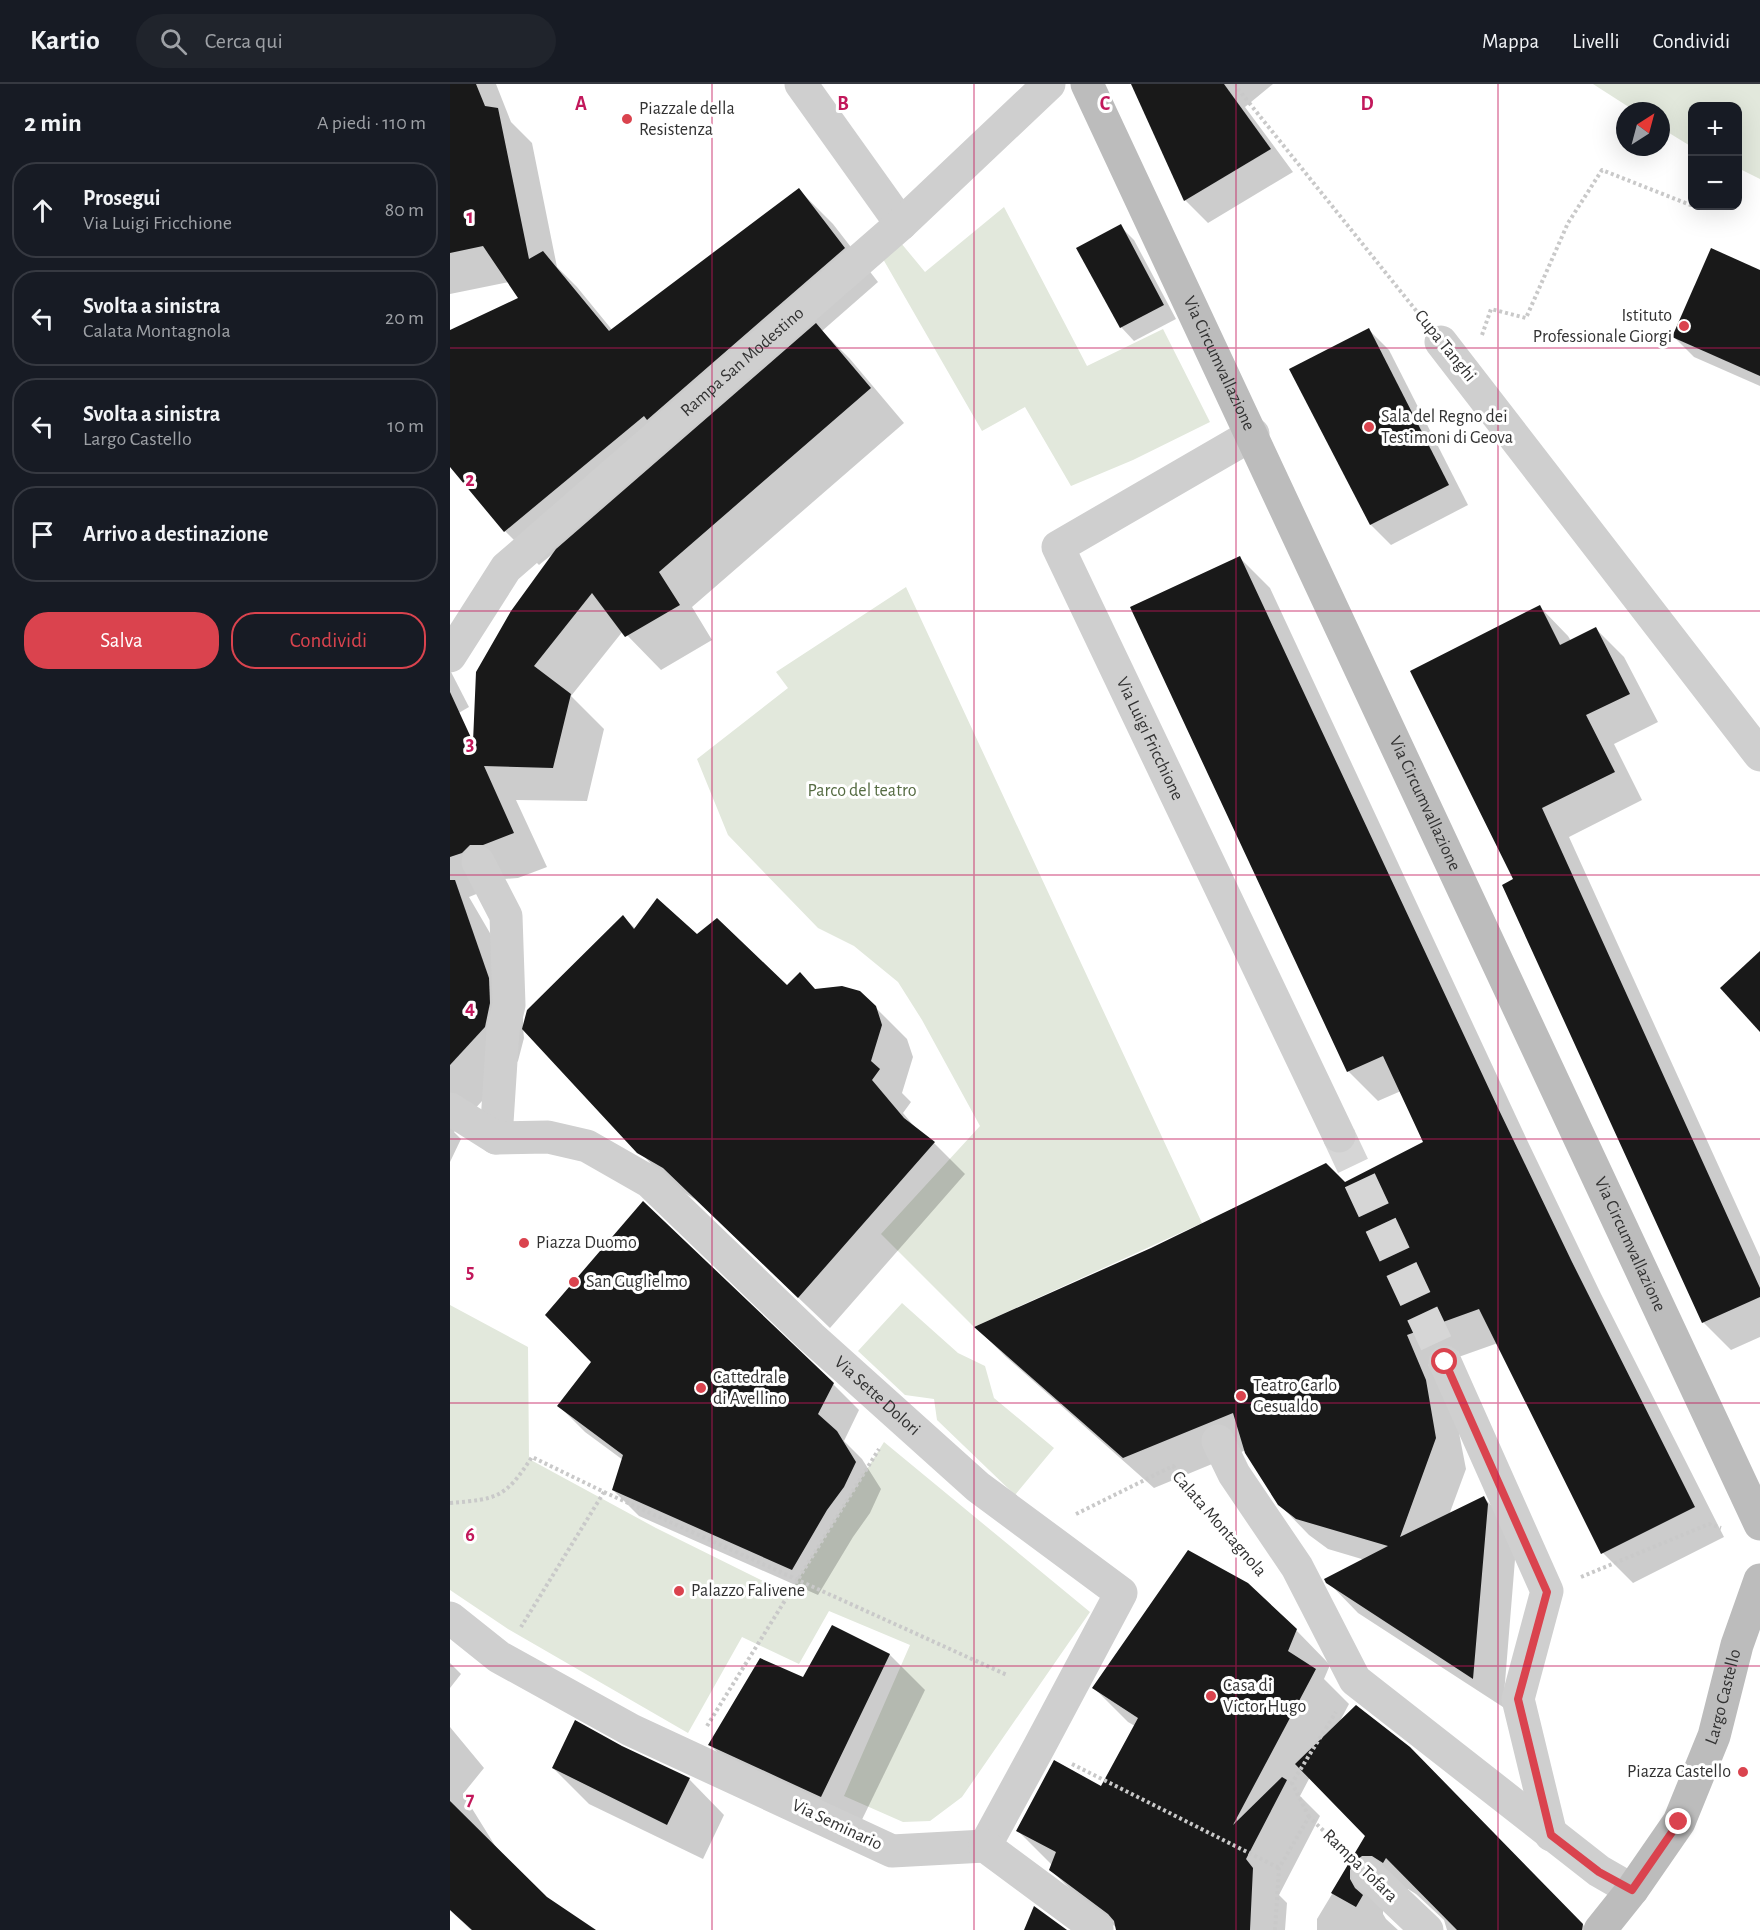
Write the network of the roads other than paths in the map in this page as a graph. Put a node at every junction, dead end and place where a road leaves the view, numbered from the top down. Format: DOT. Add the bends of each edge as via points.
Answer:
graph roads {
  1 [pos="801,84"];
  2 [pos="1049,84"];
  3 [pos="1087,84"];
  4 [pos="901,224"];
  5 [pos="1442,342"];
  6 [pos="1253,434"];
  7 [pos="451,650"];
  8 [pos="1760,755"];
  9 [pos="478,862"];
  10 [pos="450,1109"];
  11 [pos="1339,1136"];
  12 [pos="496,1138"];
  13 [pos="1445,1362"];
  14 [pos="1218,1441"];
  15 [pos="1760,1524"];
  16 [pos="1760,1580"];
  17 [pos="450,1618"];
  18 [pos="1551,1835"];
  19 [pos="985,1846"];
  20 [pos="1368,1874"];
  21 [pos="1632,1890"];
  22 [pos="1096,1929"];
  23 [pos="1427,1930"];
  24 [pos="1600,1930"];
  1 -- 4 [label="street"];
  2 -- 4 [label="street, Rampa San Modestino"];
  3 -- 6 [label="street, Via Circumvallazione"];
  4 -- 7 [label="street, Rampa San Modestino" via="506,568"];
  5 -- 8 [label="street, Cupa Tanghi"];
  6 -- 11 [label="street, Via Luigi Fricchione" via="1058,548"];
  6 -- 15 [label="street, Via Circumvallazione"];
  9 -- 12 [label="street" via="506,916 509,1005 503,1030"];
  10 -- 12 [label="street"];
  12 -- 19 [label="street, Via Sette Dolori" via="548,1137 586,1146 650,1182 811,1338 978,1487 1121,1593"];
  13 -- 18 [label="street" via="1547,1592 1518,1699"];
  14 -- 18 [label="street, Calata Montagnola" via="1234,1474 1297,1567 1355,1680"];
  16 -- 21 [label="street, Largo Castello" via="1737,1645 1714,1736 1679,1822"];
  17 -- 19 [label="street, Via Seminario" via="499,1657 631,1730 892,1851"];
  18 -- 21 [label="street, Calata Montagnola" via="1599,1872"];
  19 -- 22 [label="street"];
  20 -- 23 [label="street, Rampa Tofara"];
  21 -- 24 [label="street, Largo Castello"];
}
